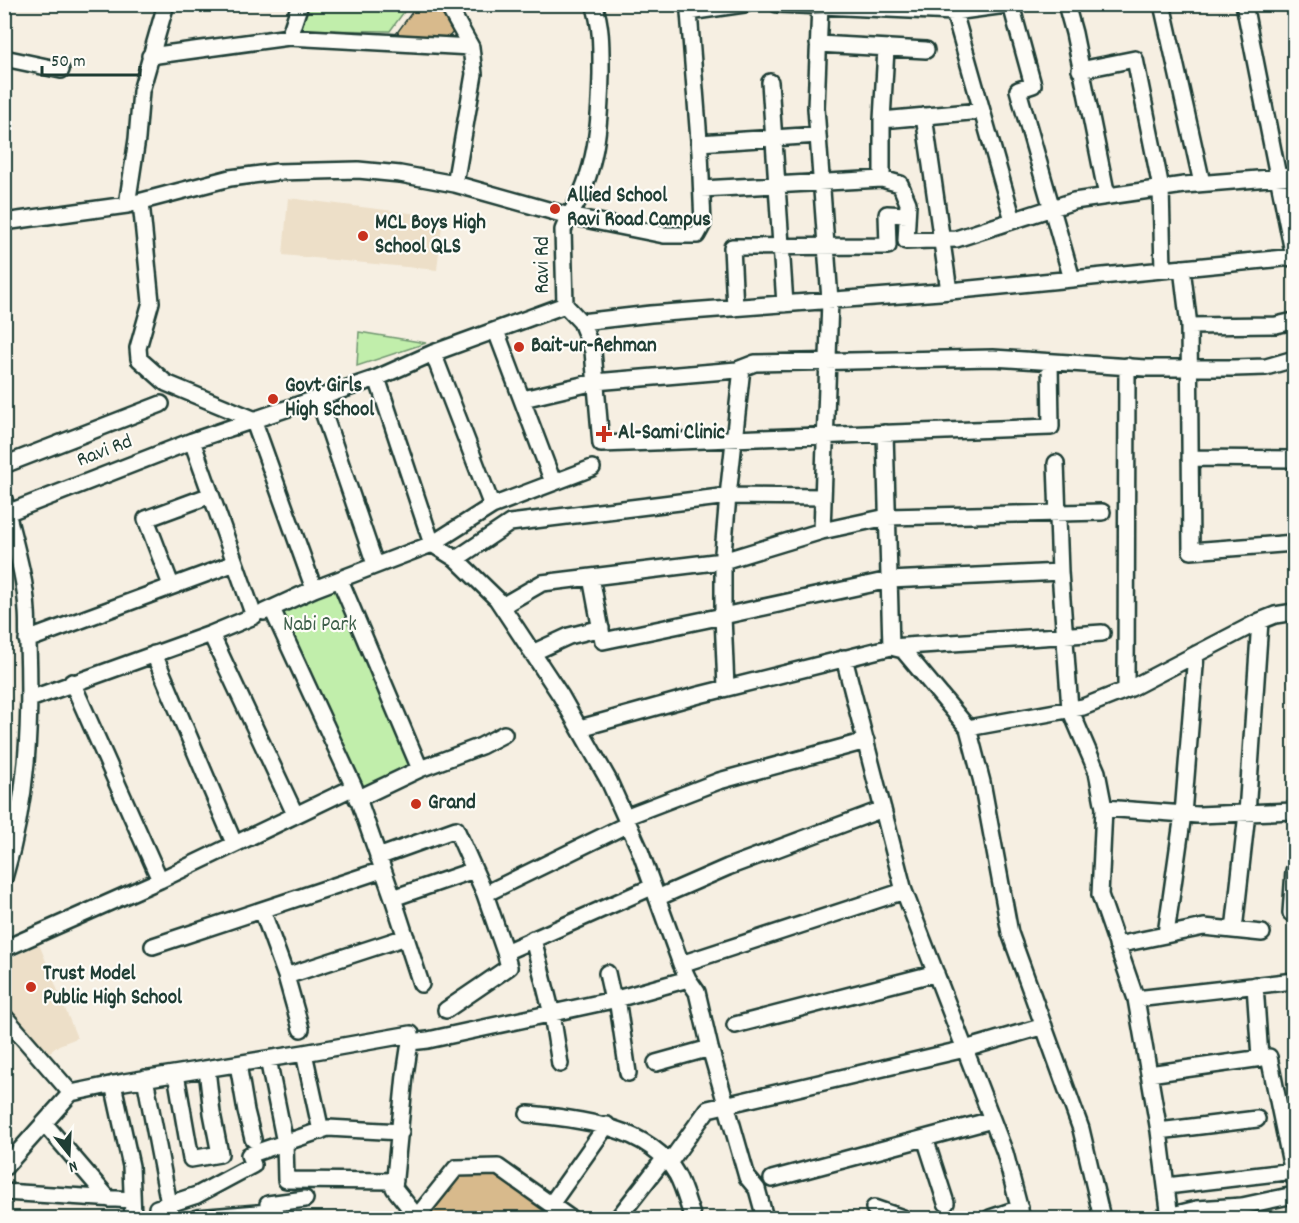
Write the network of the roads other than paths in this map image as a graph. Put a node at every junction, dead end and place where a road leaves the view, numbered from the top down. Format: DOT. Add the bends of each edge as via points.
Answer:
graph roads {
  1 [pos="166,4"];
  2 [pos="300,4"];
  3 [pos="447,4"];
  4 [pos="594,4"];
  5 [pos="744,4"];
  6 [pos="777,4"];
  7 [pos="1066,4"];
  8 [pos="1162,4"];
  9 [pos="1244,4"];
  10 [pos="820,5"];
  11 [pos="1012,5"];
  12 [pos="954,12"];
  13 [pos="289,37"];
  14 [pos="818,44"];
  15 [pos="471,46"];
  16 [pos="886,49"];
  17 [pos="926,50"];
  18 [pos="150,56"];
  19 [pos="4,58"];
  20 [pos="61,70"];
  21 [pos="1080,70"];
  22 [pos="770,82"];
  23 [pos="981,111"];
  24 [pos="924,116"];
  25 [pos="882,120"];
  26 [pos="818,135"];
  27 [pos="774,138"];
  28 [pos="699,143"];
  29 [pos="1287,176"];
  30 [pos="882,179"];
  31 [pos="822,182"];
  32 [pos="1202,183"];
  33 [pos="455,184"];
  34 [pos="777,184"];
  35 [pos="1161,188"];
  36 [pos="702,189"];
  37 [pos="1107,196"];
  38 [pos="134,204"];
  39 [pos="1051,208"];
  40 [pos="907,215"];
  41 [pos="570,216"];
  42 [pos="1013,220"];
  43 [pos="4,222"];
  44 [pos="942,240"];
  45 [pos="781,246"];
  46 [pos="826,246"];
  47 [pos="1294,257"];
  48 [pos="1182,268"];
  49 [pos="1163,270"];
  50 [pos="1071,279"];
  51 [pos="949,291"];
  52 [pos="830,300"];
  53 [pos="785,304"];
  54 [pos="565,305"];
  55 [pos="735,308"];
  56 [pos="1294,321"];
  57 [pos="581,322"];
  58 [pos="1189,326"];
  59 [pos="496,332"];
  60 [pos="434,353"];
  61 [pos="1294,359"];
  62 [pos="828,361"];
  63 [pos="1050,362"];
  64 [pos="1127,366"];
  65 [pos="742,368"];
  66 [pos="1190,368"];
  67 [pos="376,378"];
  68 [pos="595,382"];
  69 [pos="318,397"];
  70 [pos="522,399"];
  71 [pos="162,404"];
  72 [pos="253,419"];
  73 [pos="885,433"];
  74 [pos="825,435"];
  75 [pos="734,438"];
  76 [pos="192,441"];
  77 [pos="1190,458"];
  78 [pos="1294,459"];
  79 [pos="1056,463"];
  80 [pos="4,465"];
  81 [pos="592,468"];
  82 [pos="553,482"];
  83 [pos="211,495"];
  84 [pos="728,496"];
  85 [pos="823,497"];
  86 [pos="6,506"];
  87 [pos="492,506"];
  88 [pos="1102,512"];
  89 [pos="1058,513"];
  90 [pos="887,517"];
  91 [pos="822,531"];
  92 [pos="1294,543"];
  93 [pos="432,544"];
  94 [pos="456,559"];
  95 [pos="723,561"];
  96 [pos="235,563"];
  97 [pos="375,564"];
  98 [pos="1060,572"];
  99 [pos="591,577"];
  100 [pos="340,580"];
  101 [pos="889,580"];
  102 [pos="171,585"];
  103 [pos="314,589"];
  104 [pos="502,606"];
  105 [pos="273,609"];
  106 [pos="1294,612"];
  107 [pos="254,616"];
  108 [pos="723,616"];
  109 [pos="1260,621"];
  110 [pos="601,627"];
  111 [pos="1102,633"];
  112 [pos="211,634"];
  113 [pos="1064,636"];
  114 [pos="27,640"];
  115 [pos="891,647"];
  116 [pos="532,653"];
  117 [pos="154,654"];
  118 [pos="1196,654"];
  119 [pos="844,658"];
  120 [pos="72,682"];
  121 [pos="726,688"];
  122 [pos="1126,690"];
  123 [pos="30,699"];
  124 [pos="1070,709"];
  125 [pos="580,728"];
  126 [pos="968,728"];
  127 [pos="504,734"];
  128 [pos="866,741"];
  129 [pos="420,769"];
  130 [pos="355,793"];
  131 [pos="1104,808"];
  132 [pos="883,809"];
  133 [pos="1294,811"];
  134 [pos="1247,813"];
  135 [pos="295,814"];
  136 [pos="1183,814"];
  137 [pos="626,821"];
  138 [pos="234,843"];
  139 [pos="380,864"];
  140 [pos="474,870"];
  141 [pos="1294,871"];
  142 [pos="4,878"];
  143 [pos="160,880"];
  144 [pos="904,891"];
  145 [pos="655,893"];
  146 [pos="485,894"];
  147 [pos="393,898"];
  148 [pos="262,909"];
  149 [pos="1291,913"];
  150 [pos="1234,930"];
  151 [pos="1262,933"];
  152 [pos="1166,934"];
  153 [pos="406,937"];
  154 [pos="534,939"];
  155 [pos="1117,945"];
  156 [pos="153,946"];
  157 [pos="4,949"];
  158 [pos="505,952"];
  159 [pos="681,964"];
  160 [pos="607,973"];
  161 [pos="936,973"];
  162 [pos="286,976"];
  163 [pos="688,979"];
  164 [pos="1294,981"];
  165 [pos="421,984"];
  166 [pos="1255,985"];
  167 [pos="615,999"];
  168 [pos="1136,999"];
  169 [pos="446,1010"];
  170 [pos="552,1014"];
  171 [pos="4,1016"];
  172 [pos="735,1025"];
  173 [pos="1044,1026"];
  174 [pos="301,1029"];
  175 [pos="410,1042"];
  176 [pos="710,1048"];
  177 [pos="965,1049"];
  178 [pos="304,1053"];
  179 [pos="1260,1058"];
  180 [pos="268,1059"];
  181 [pos="656,1063"];
  182 [pos="238,1064"];
  183 [pos="560,1064"];
  184 [pos="207,1069"];
  185 [pos="628,1073"];
  186 [pos="176,1074"];
  187 [pos="1149,1074"];
  188 [pos="145,1078"];
  189 [pos="113,1084"];
  190 [pos="71,1093"];
  191 [pos="726,1104"];
  192 [pos="528,1114"];
  193 [pos="1257,1119"];
  194 [pos="992,1120"];
  195 [pos="44,1123"];
  196 [pos="607,1125"];
  197 [pos="1289,1130"];
  198 [pos="321,1131"];
  199 [pos="1159,1131"];
  200 [pos="401,1132"];
  201 [pos="925,1138"];
  202 [pos="253,1139"];
  203 [pos="285,1143"];
  204 [pos="667,1161"];
  205 [pos="4,1167"];
  206 [pos="1294,1173"];
  207 [pos="772,1179"];
  208 [pos="395,1181"];
  209 [pos="1167,1186"];
  210 [pos="4,1192"];
  211 [pos="1294,1195"];
  212 [pos="109,1199"];
  213 [pos="305,1199"];
  214 [pos="132,1200"];
  215 [pos="554,1200"];
  216 [pos="946,1203"];
  217 [pos="169,1204"];
  218 [pos="874,1208"];
  219 [pos="1244,1212"];
  220 [pos="1021,1213"];
  221 [pos="133,1218"];
  222 [pos="159,1218"];
  223 [pos="197,1218"];
  224 [pos="416,1218"];
  225 [pos="570,1218"];
  226 [pos="618,1218"];
  227 [pos="693,1218"];
  228 [pos="765,1218"];
  229 [pos="903,1218"];
  230 [pos="990,1218"];
  231 [pos="1102,1218"];
  232 [pos="1167,1218"];
  1 -- 18 [label="street"];
  2 -- 13 [label="street"];
  3 -- 15 [label="street"];
  4 -- 41 [label="street" via="601,38 600,118 591,165"];
  5 -- 28 [label="street" via="690,12"];
  6 -- 10 [label="street"];
  7 -- 21 [label="street"];
  8 -- 32 [label="street"];
  9 -- 29 [label="street"];
  10 -- 12 [label="street"];
  10 -- 14 [label="street"];
  11 -- 12 [label="street"];
  11 -- 39 [label="street" via="1033,85 1018,90"];
  12 -- 23 [label="street"];
  13 -- 15 [label="street"];
  13 -- 18 [label="street"];
  14 -- 16 [label="street"];
  14 -- 26 [label="street"];
  15 -- 33 [label="street" via="474,74"];
  16 -- 17 [label="street"];
  16 -- 25 [label="street"];
  18 -- 38 [label="street" via="141,91"];
  19 -- 20 [label="street"];
  21 -- 35 [label="street" via="1135,59"];
  21 -- 37 [label="street"];
  22 -- 27 [label="street"];
  23 -- 24 [label="street"];
  23 -- 42 [label="street"];
  24 -- 25 [label="street"];
  24 -- 44 [label="street"];
  25 -- 30 [label="street"];
  26 -- 27 [label="street"];
  26 -- 31 [label="street"];
  27 -- 28 [label="street"];
  27 -- 34 [label="street"];
  28 -- 36 [label="street"];
  29 -- 32 [label="street"];
  29 -- 47 [label="street"];
  30 -- 31 [label="street"];
  30 -- 40 [label="street" via="900,184 908,203"];
  31 -- 34 [label="street"];
  31 -- 46 [label="street"];
  32 -- 35 [label="street"];
  33 -- 38 [label="street, Ravi Rd" via="358,170 276,172 230,178"];
  33 -- 41 [label="street, Ravi Rd"];
  34 -- 36 [label="street"];
  34 -- 45 [label="street"];
  35 -- 37 [label="street"];
  35 -- 49 [label="street"];
  36 -- 41 [label="street" via="703,224 697,235 664,236"];
  37 -- 39 [label="street"];
  38 -- 43 [label="street, Ravi Rd"];
  38 -- 72 [label="street" via="151,302 138,348 139,360 166,383"];
  39 -- 42 [label="street"];
  39 -- 50 [label="street"];
  40 -- 44 [label="street" via="906,241"];
  40 -- 46 [label="street" via="887,214 888,246"];
  41 -- 54 [label="street, Ravi Rd" via="563,230"];
  42 -- 44 [label="street"];
  44 -- 51 [label="street"];
  45 -- 46 [label="street"];
  45 -- 53 [label="street"];
  45 -- 55 [label="street" via="732,247"];
  46 -- 52 [label="street"];
  47 -- 48 [label="street"];
  48 -- 49 [label="street"];
  48 -- 58 [label="street"];
  49 -- 50 [label="street"];
  50 -- 51 [label="street"];
  51 -- 52 [label="street"];
  52 -- 53 [label="street"];
  52 -- 62 [label="street"];
  53 -- 55 [label="street"];
  54 -- 57 [label="street"];
  54 -- 59 [label="street, Ravi Rd"];
  55 -- 57 [label="street"];
  56 -- 58 [label="street" via="1276,325"];
  57 -- 68 [label="street" via="593,351"];
  58 -- 66 [label="street"];
  59 -- 60 [label="street, Ravi Rd"];
  59 -- 70 [label="street"];
  60 -- 67 [label="street, Ravi Rd"];
  60 -- 87 [label="street"];
  61 -- 66 [label="street" via="1266,367"];
  62 -- 63 [label="street" via="993,358"];
  62 -- 65 [label="street" via="755,363"];
  62 -- 74 [label="street"];
  63 -- 64 [label="street"];
  63 -- 73 [label="street" via="1051,427"];
  64 -- 66 [label="street"];
  64 -- 122 [label="street"];
  65 -- 68 [label="street"];
  65 -- 75 [label="street"];
  66 -- 77 [label="street"];
  67 -- 69 [label="street, Ravi Rd"];
  67 -- 93 [label="street"];
  68 -- 70 [label="street"];
  68 -- 75 [label="street" via="601,444"];
  69 -- 72 [label="street, Ravi Rd"];
  69 -- 97 [label="street"];
  70 -- 82 [label="street"];
  71 -- 80 [label="street"];
  72 -- 76 [label="street, Ravi Rd"];
  72 -- 103 [label="street"];
  73 -- 74 [label="street"];
  73 -- 90 [label="street"];
  74 -- 75 [label="street"];
  74 -- 85 [label="street"];
  75 -- 84 [label="street"];
  76 -- 83 [label="street"];
  76 -- 86 [label="street, Ravi Rd"];
  77 -- 78 [label="street"];
  77 -- 92 [label="street" via="1191,551"];
  79 -- 89 [label="street"];
  81 -- 82 [label="street"];
  82 -- 87 [label="street"];
  83 -- 96 [label="street"];
  83 -- 102 [label="street" via="146,519"];
  84 -- 85 [label="street"];
  84 -- 94 [label="street" via="510,523"];
  84 -- 95 [label="street"];
  85 -- 91 [label="street"];
  86 -- 114 [label="street" via="27,610"];
  87 -- 93 [label="street"];
  88 -- 89 [label="street"];
  89 -- 90 [label="street"];
  89 -- 98 [label="street"];
  90 -- 91 [label="street"];
  90 -- 101 [label="street"];
  91 -- 95 [label="street"];
  93 -- 94 [label="street"];
  93 -- 97 [label="street"];
  94 -- 104 [label="street"];
  95 -- 99 [label="street"];
  95 -- 108 [label="street"];
  96 -- 102 [label="street"];
  96 -- 107 [label="street"];
  97 -- 100 [label="street"];
  98 -- 101 [label="street"];
  98 -- 113 [label="street"];
  99 -- 104 [label="street" via="542,583"];
  99 -- 110 [label="street"];
  100 -- 103 [label="street"];
  100 -- 129 [label="street"];
  101 -- 108 [label="street"];
  101 -- 115 [label="street"];
  102 -- 114 [label="street"];
  103 -- 105 [label="street"];
  104 -- 116 [label="street"];
  105 -- 107 [label="street"];
  105 -- 130 [label="street"];
  106 -- 109 [label="street"];
  107 -- 112 [label="street"];
  108 -- 110 [label="street" via="603,641"];
  108 -- 121 [label="street"];
  109 -- 118 [label="street"];
  109 -- 134 [label="street"];
  110 -- 116 [label="street"];
  111 -- 113 [label="street"];
  112 -- 117 [label="street"];
  112 -- 135 [label="street"];
  113 -- 115 [label="street"];
  113 -- 124 [label="street"];
  114 -- 123 [label="street"];
  115 -- 119 [label="street"];
  115 -- 126 [label="street" via="903,650"];
  116 -- 125 [label="street"];
  117 -- 120 [label="street"];
  117 -- 138 [label="street"];
  118 -- 122 [label="street"];
  118 -- 136 [label="street"];
  119 -- 121 [label="street"];
  119 -- 128 [label="street"];
  120 -- 123 [label="street"];
  120 -- 143 [label="street"];
  121 -- 125 [label="street"];
  122 -- 124 [label="street"];
  123 -- 142 [label="street" via="26,779 14,847"];
  124 -- 126 [label="street"];
  124 -- 131 [label="street" via="1098,772"];
  125 -- 137 [label="street"];
  126 -- 173 [label="street" via="1010,933"];
  127 -- 129 [label="street"];
  128 -- 132 [label="street"];
  128 -- 137 [label="street" via="719,781"];
  129 -- 130 [label="street"];
  130 -- 135 [label="street"];
  130 -- 139 [label="street"];
  131 -- 136 [label="street"];
  131 -- 155 [label="street" via="1100,895"];
  132 -- 144 [label="street"];
  132 -- 145 [label="street"];
  133 -- 134 [label="street"];
  134 -- 136 [label="street"];
  134 -- 150 [label="street"];
  135 -- 138 [label="street"];
  136 -- 152 [label="street"];
  137 -- 145 [label="street"];
  137 -- 146 [label="street"];
  138 -- 143 [label="street"];
  139 -- 140 [label="street" via="456,829"];
  139 -- 147 [label="street"];
  139 -- 148 [label="street"];
  140 -- 146 [label="street"];
  140 -- 147 [label="street"];
  141 -- 149 [label="street"];
  143 -- 157 [label="street"];
  144 -- 159 [label="street"];
  144 -- 161 [label="street"];
  145 -- 154 [label="street"];
  145 -- 159 [label="street"];
  146 -- 158 [label="street"];
  147 -- 153 [label="street"];
  148 -- 156 [label="street"];
  148 -- 162 [label="street"];
  150 -- 151 [label="street"];
  150 -- 152 [label="street" via="1204,927"];
  152 -- 155 [label="street"];
  153 -- 162 [label="street"];
  153 -- 165 [label="street"];
  154 -- 158 [label="street"];
  154 -- 170 [label="street"];
  155 -- 168 [label="street"];
  158 -- 169 [label="street" via="509,967"];
  159 -- 163 [label="street"];
  160 -- 167 [label="street"];
  161 -- 172 [label="street"];
  161 -- 177 [label="street"];
  162 -- 174 [label="street"];
  163 -- 167 [label="street"];
  163 -- 176 [label="street" via="697,992"];
  164 -- 166 [label="street"];
  166 -- 168 [label="street"];
  166 -- 179 [label="street"];
  167 -- 170 [label="street"];
  167 -- 185 [label="street"];
  168 -- 187 [label="street"];
  170 -- 175 [label="street"];
  170 -- 183 [label="street"];
  171 -- 190 [label="street"];
  173 -- 177 [label="street"];
  173 -- 231 [label="street" via="1081,1129"];
  175 -- 178 [label="street" via="411,1034"];
  175 -- 200 [label="street"];
  176 -- 181 [label="street"];
  176 -- 191 [label="street"];
  177 -- 191 [label="street"];
  177 -- 194 [label="street"];
  178 -- 180 [label="street"];
  178 -- 198 [label="street"];
  179 -- 187 [label="street"];
  179 -- 197 [label="street" via="1269,1057"];
  180 -- 182 [label="street"];
  180 -- 203 [label="street"];
  182 -- 184 [label="street"];
  182 -- 202 [label="street"];
  184 -- 186 [label="street"];
  184 -- 186 [label="street" via="220,1154 191,1159"];
  186 -- 188 [label="street"];
  187 -- 199 [label="street"];
  188 -- 189 [label="street"];
  188 -- 217 [label="street"];
  189 -- 190 [label="street"];
  189 -- 214 [label="street" via="131,1166"];
  190 -- 195 [label="street"];
  191 -- 204 [label="street" via="708,1109"];
  191 -- 228 [label="street" via="747,1177 757,1189"];
  192 -- 196 [label="street"];
  193 -- 199 [label="street"];
  194 -- 201 [label="street"];
  194 -- 220 [label="street"];
  195 -- 205 [label="street"];
  195 -- 212 [label="street"];
  196 -- 204 [label="street" via="648,1145"];
  196 -- 215 [label="street"];
  197 -- 206 [label="street"];
  198 -- 200 [label="street" via="328,1128"];
  198 -- 203 [label="street"];
  199 -- 209 [label="street"];
  200 -- 208 [label="street"];
  201 -- 207 [label="street"];
  201 -- 216 [label="street"];
  203 -- 208 [label="street" via="286,1180"];
  203 -- 217 [label="street" via="249,1155 253,1165 197,1195"];
  204 -- 226 [label="street"];
  204 -- 227 [label="street" via="678,1176"];
  206 -- 209 [label="street"];
  208 -- 224 [label="street" via="394,1188"];
  209 -- 232 [label="street"];
  210 -- 212 [label="street"];
  211 -- 219 [label="street"];
  212 -- 214 [label="street"];
  213 -- 223 [label="street" via="268,1204 269,1212"];
  214 -- 221 [label="street"];
  217 -- 222 [label="street" via="158,1208"];
  218 -- 229 [label="street"];
  219 -- 232 [label="street" via="1197,1209"];
  220 -- 230 [label="street"];
  224 -- 225 [label="street" via="456,1168 498,1167"];
}
